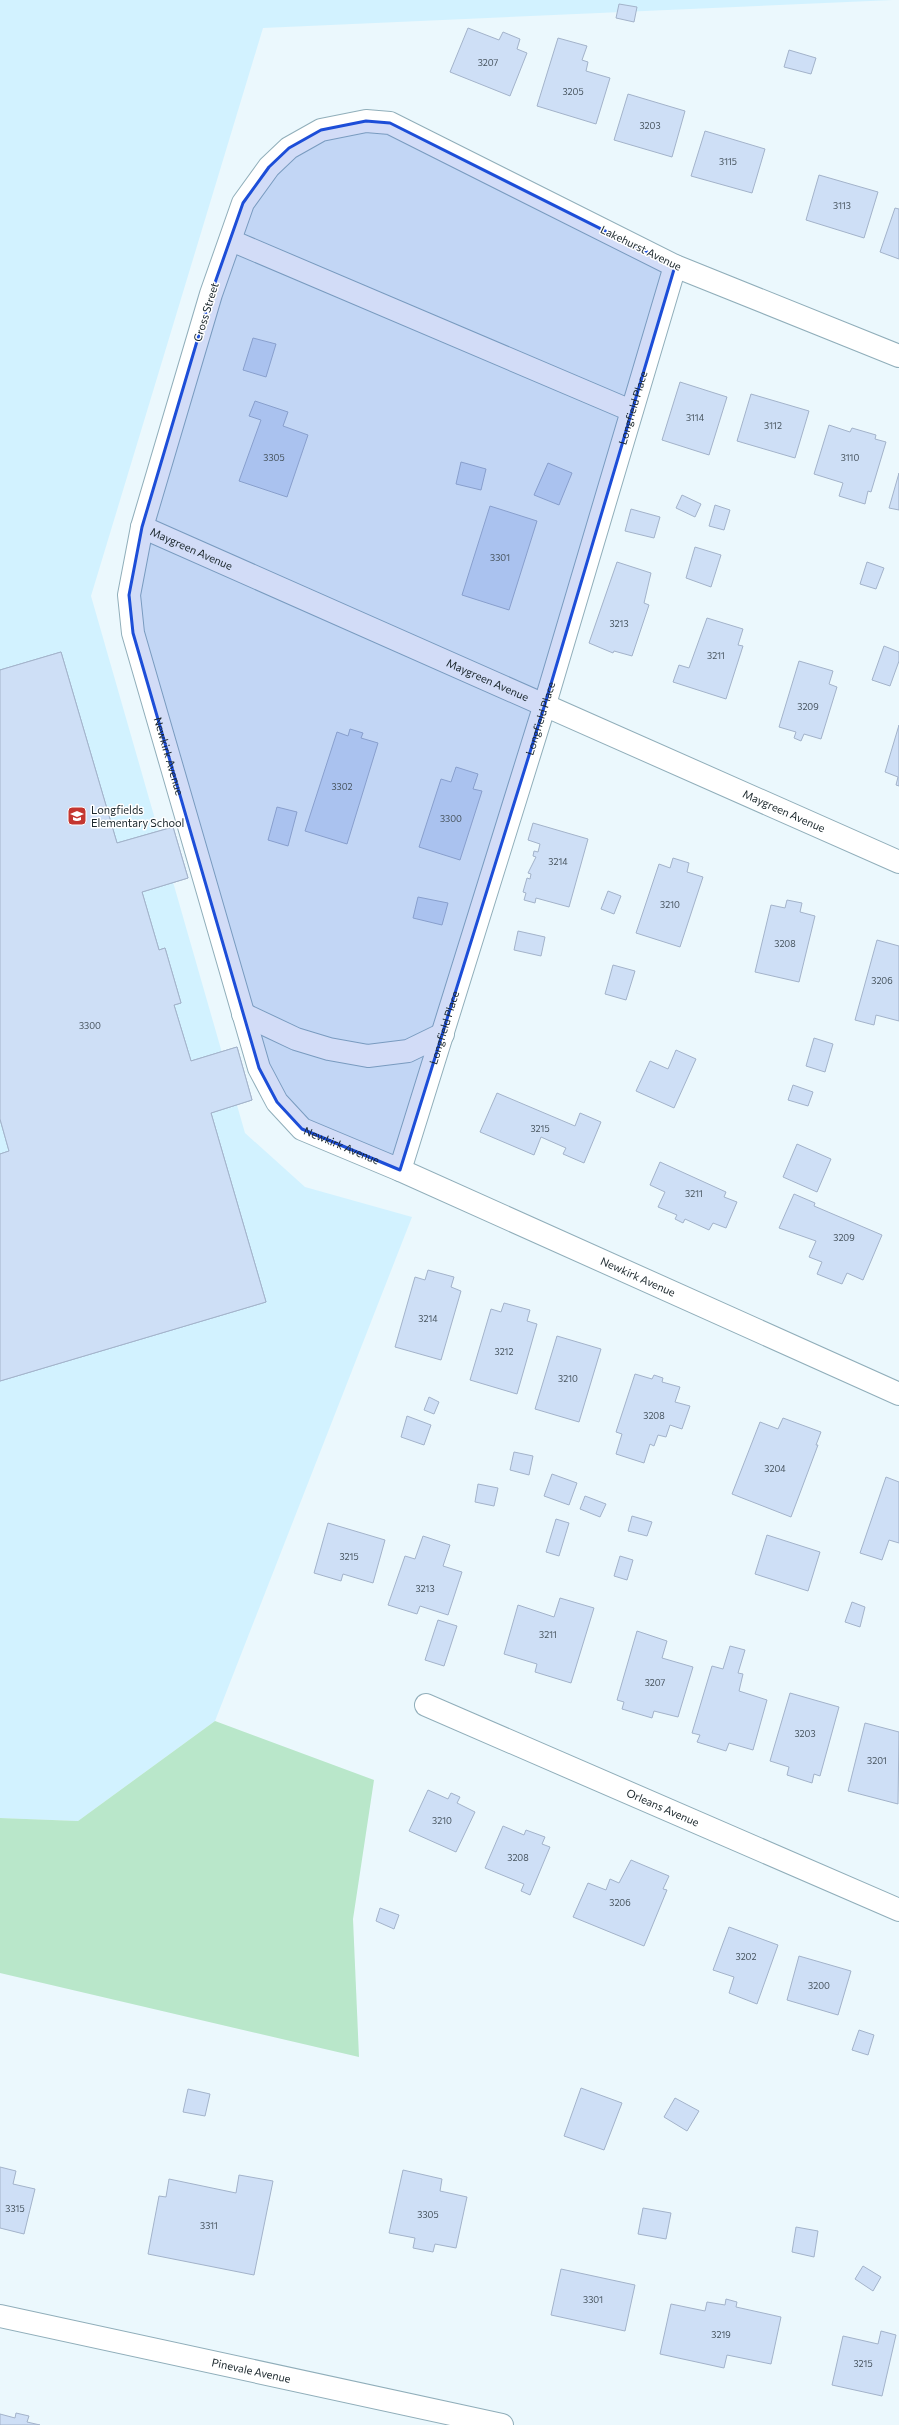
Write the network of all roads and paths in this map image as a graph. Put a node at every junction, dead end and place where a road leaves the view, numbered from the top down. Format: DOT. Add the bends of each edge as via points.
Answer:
graph roads {
  1 [pos="390,123"];
  2 [pos="230,240"];
  3 [pos="675,266"];
  4 [pos="899,356"];
  5 [pos="632,411"];
  6 [pos="142,527"];
  7 [pos="129,595"];
  8 [pos="545,704"];
  9 [pos="899,862"];
  10 [pos="243,1014"];
  11 [pos="442,1034"];
  12 [pos="400,1170"];
  13 [pos="899,1394"];
  14 [pos="426,1705"];
  15 [pos="899,1910"];
  16 [pos="0,2316"];
  17 [pos="502,2425"];
  1 -- 2 [label="street, Cross Street" via="366,120 321,130 289,148 269,167 243,203"];
  1 -- 3 [label="street, Lakehurst Avenue"];
  2 -- 5 [label="lane"];
  2 -- 6 [label="street, Cross Street" via="210,294"];
  3 -- 4 [label="street, Lakehurst Avenue"];
  3 -- 5 [label="street, Longfield Place"];
  5 -- 8 [label="street, Longfield Place"];
  6 -- 7 [label="street, Cross Street"];
  6 -- 8 [label="street, Maygreen Avenue"];
  7 -- 10 [label="street, Newkirk Avenue" via="133,633"];
  8 -- 9 [label="street, Maygreen Avenue"];
  8 -- 11 [label="street, Longfield Place"];
  10 -- 11 [label="street" via="296,1039 329,1049 368,1056 408,1051"];
  10 -- 12 [label="street, Newkirk Avenue" via="259,1068 277,1102 302,1129"];
  11 -- 12 [label="street, Longfield Place"];
  12 -- 13 [label="street, Newkirk Avenue"];
  14 -- 15 [label="street, Orleans Avenue"];
  16 -- 17 [label="street, Pinevale Avenue"];
}
